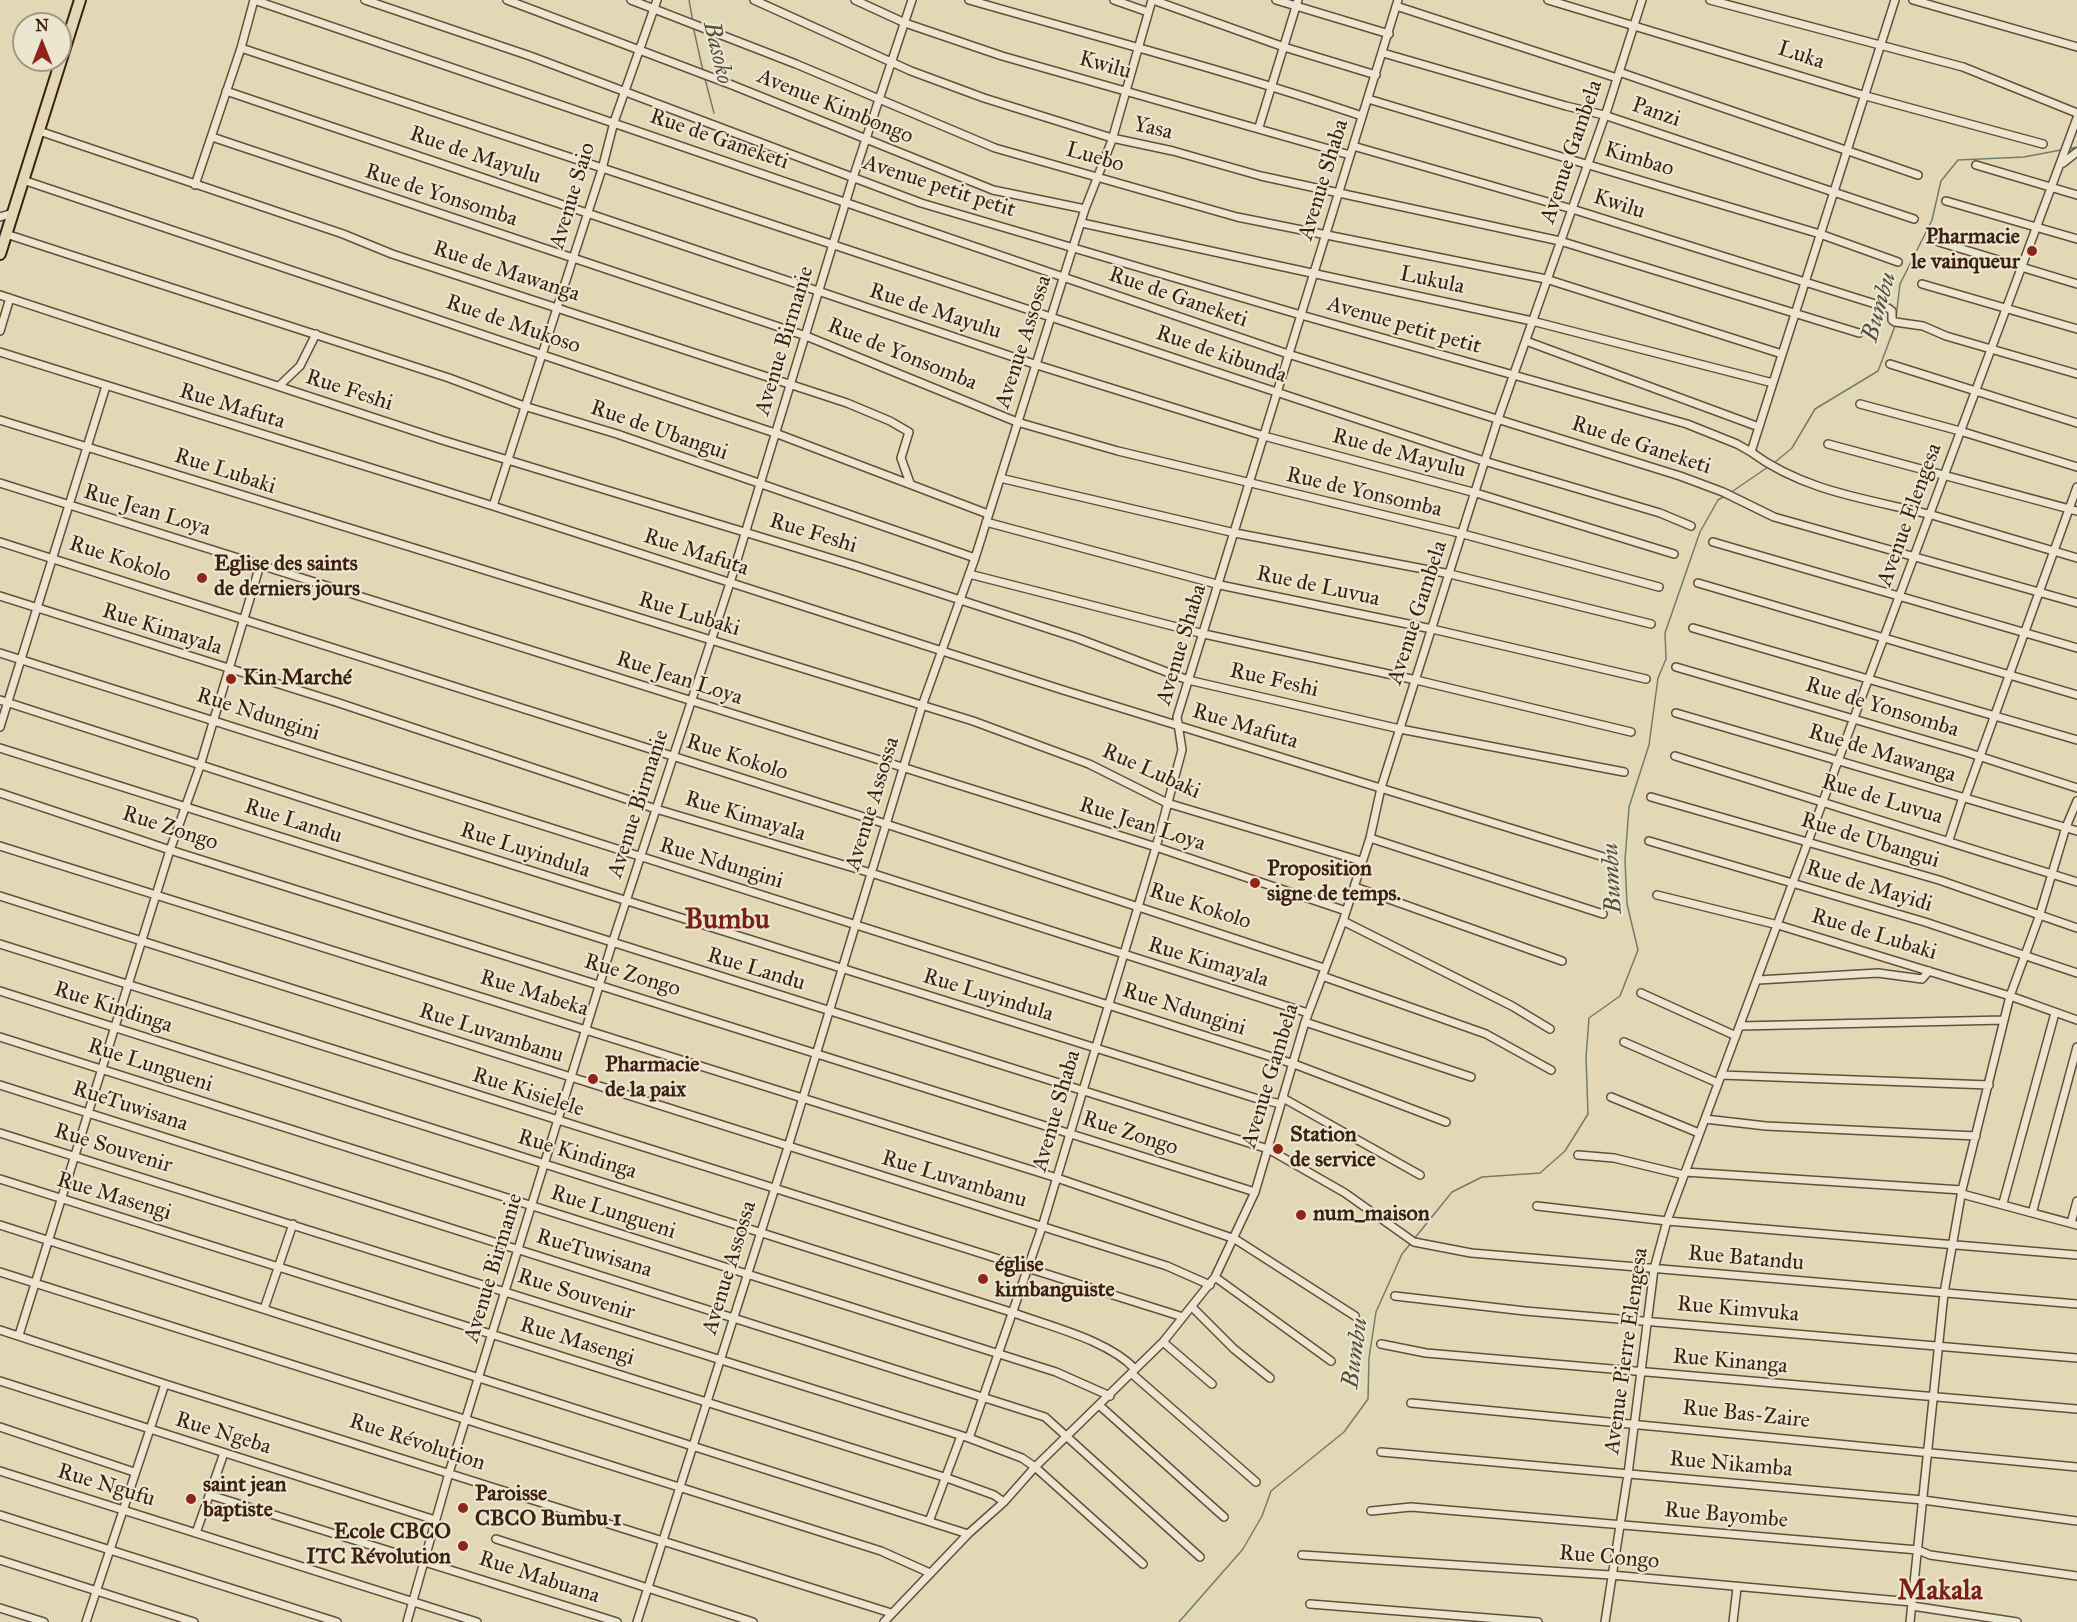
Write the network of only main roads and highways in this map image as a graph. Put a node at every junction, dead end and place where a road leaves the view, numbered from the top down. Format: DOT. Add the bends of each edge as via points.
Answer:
graph roads {
  1 [pos="80,0"];
  2 [pos="0,254"];
  1 -- 2 [label="highway"];
}
